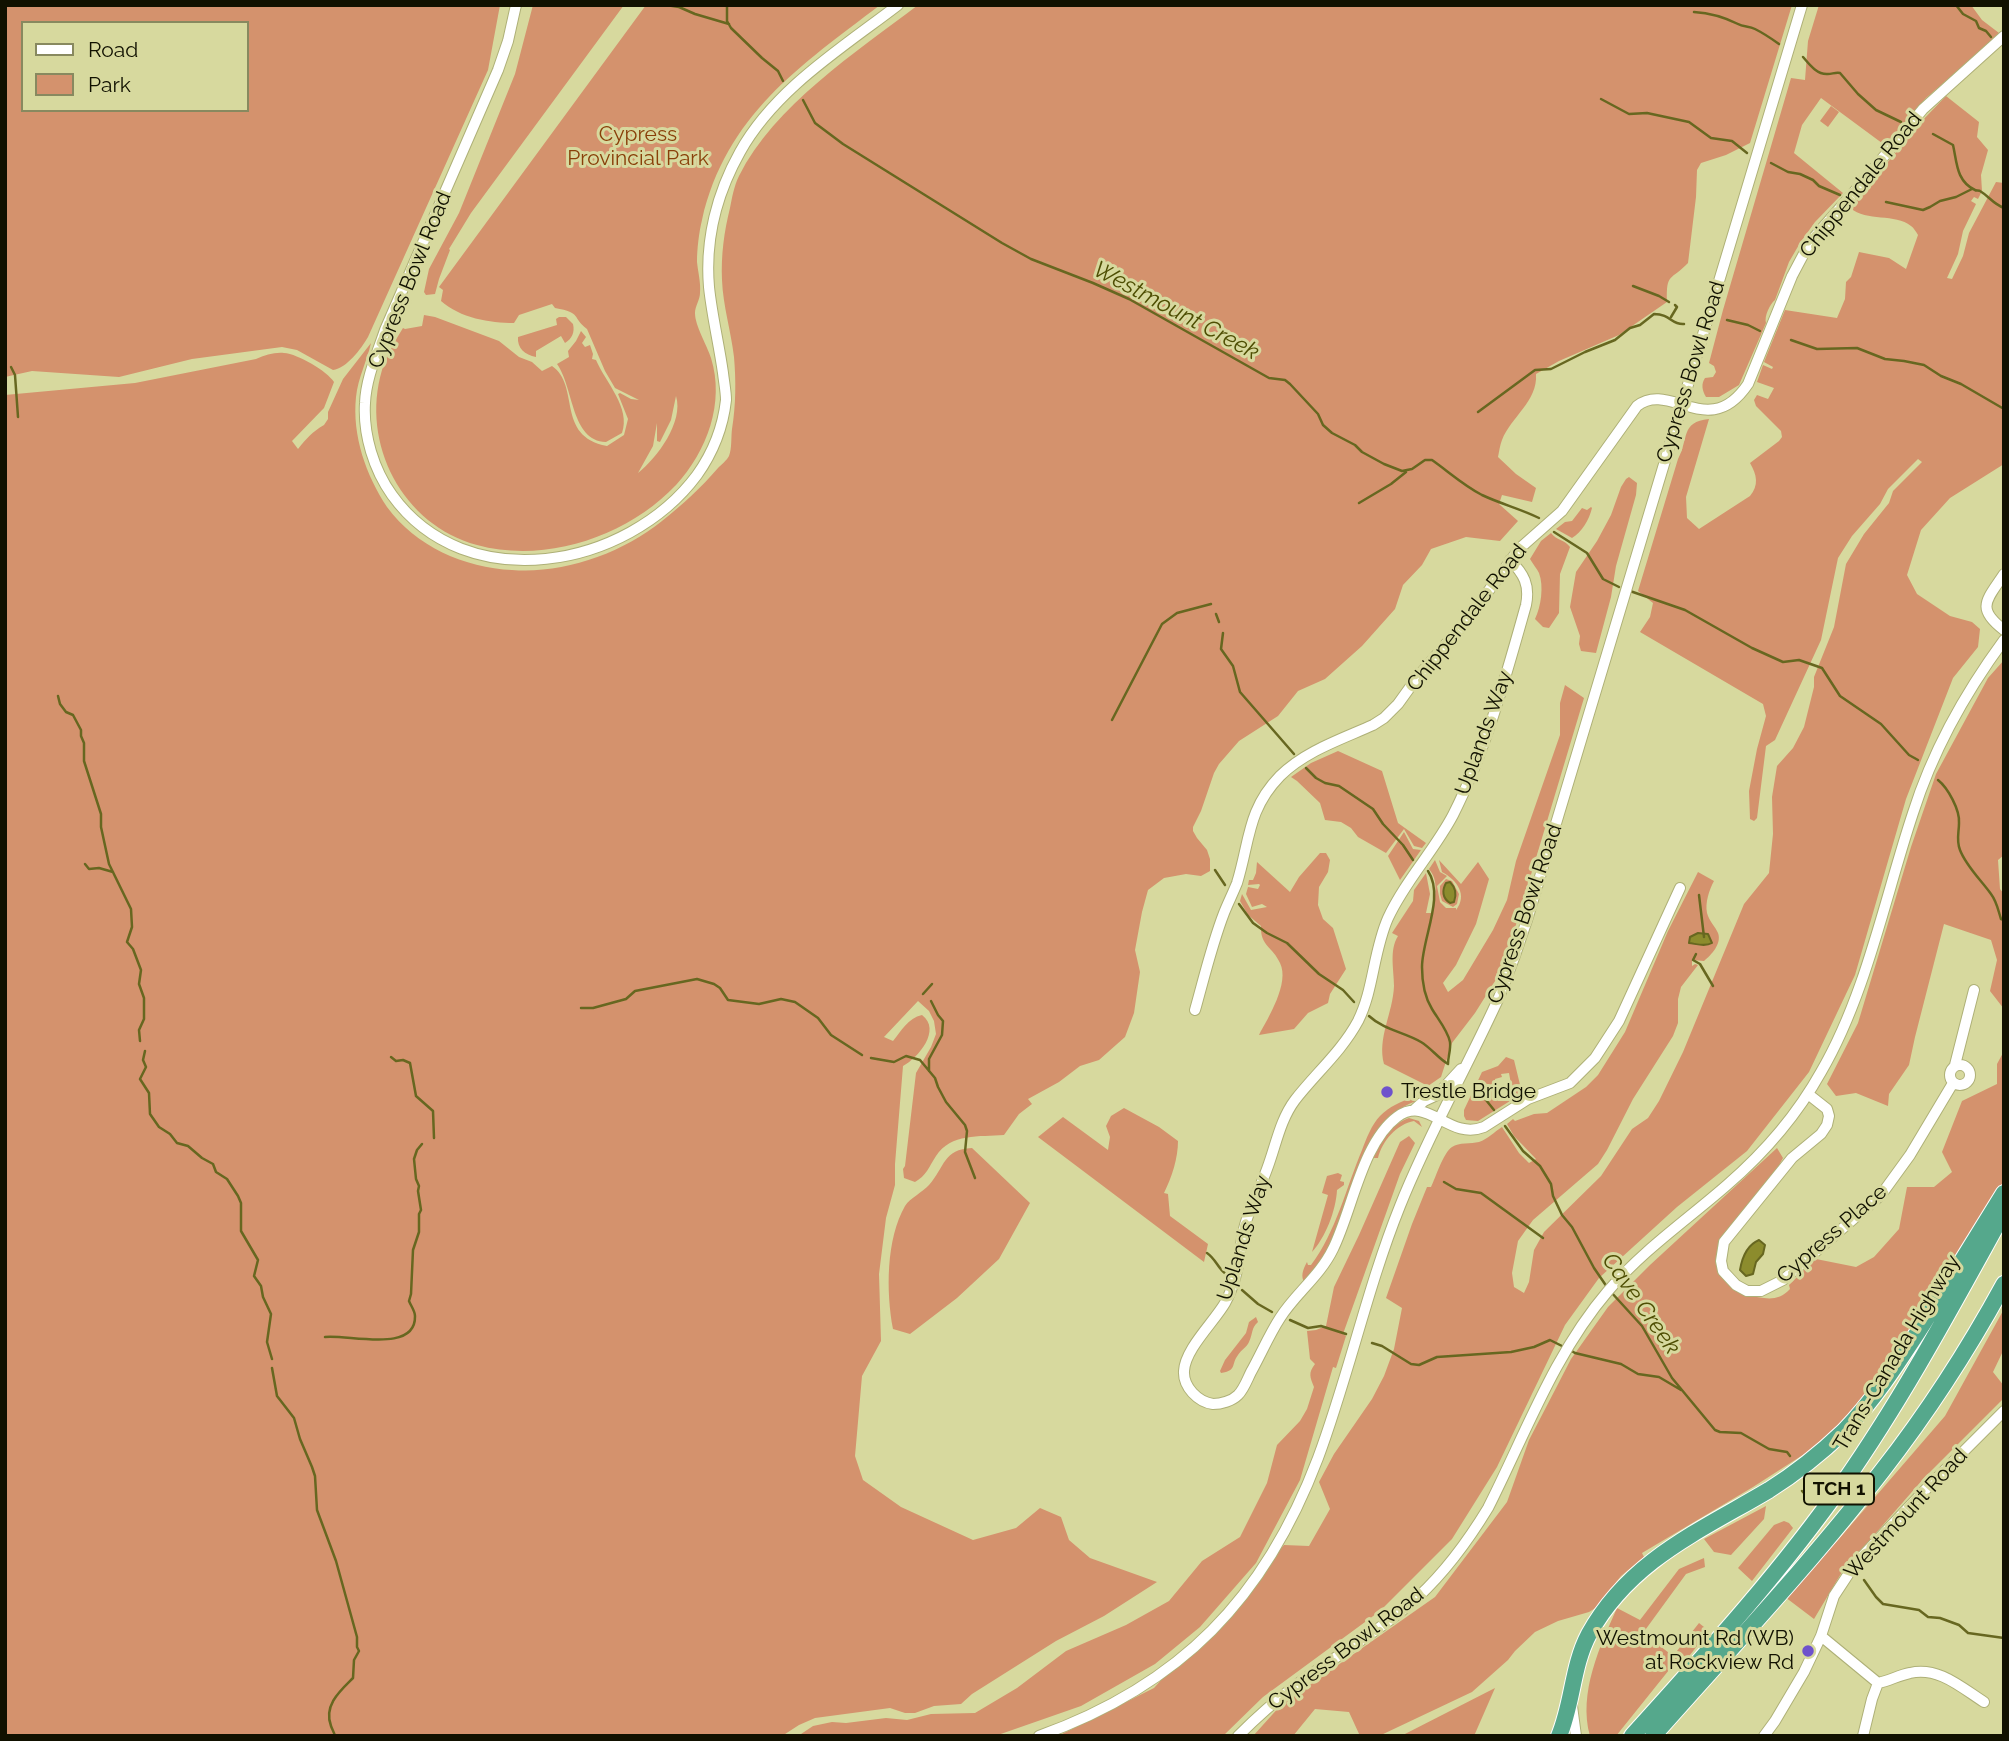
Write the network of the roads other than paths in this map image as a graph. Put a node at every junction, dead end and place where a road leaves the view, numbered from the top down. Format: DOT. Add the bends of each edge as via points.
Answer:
graph roads {
  1 [pos="516,5"];
  2 [pos="898,5"];
  3 [pos="1802,5"];
  4 [pos="2004,36"];
  5 [pos="1681,405"];
  6 [pos="1510,560"];
  7 [pos="2004,574"];
  8 [pos="2004,630"];
  9 [pos="2004,640"];
  10 [pos="1680,888"];
  11 [pos="1974,990"];
  12 [pos="1195,1010"];
  13 [pos="1468,1062"];
  14 [pos="1955,1065"];
  15 [pos="1953,1083"];
  16 [pos="1808,1094"];
  17 [pos="1415,1109"];
  18 [pos="1439,1119"];
  19 [pos="2004,1193"];
  20 [pos="2004,1212"];
  21 [pos="2004,1284"];
  22 [pos="2004,1411"];
  23 [pos="1821,1636"];
  24 [pos="1737,1642"];
  25 [pos="1574,1679"];
  26 [pos="1878,1683"];
  27 [pos="1984,1702"];
  28 [pos="1039,1736"];
  29 [pos="1238,1736"];
  30 [pos="1559,1736"];
  31 [pos="1576,1736"];
  32 [pos="1632,1736"];
  33 [pos="1653,1736"];
  34 [pos="1664,1736"];
  35 [pos="1764,1736"];
  36 [pos="1863,1736"];
  1 -- 2 [label="street, Cypress Bowl Road" via="498,70 385,330 365,402 372,454 383,483 403,511 456,548 515,561 543,560 608,543 656,515 696,477 710,454 726,398 709,278 713,224 725,183 745,143 771,109"];
  3 -- 5 [label="street, Cypress Bowl Road"];
  4 -- 5 [label="street, Chippendale Road" via="1923,109 1810,242 1742,392 1715,408"];
  5 -- 6 [label="street, Chippendale Road" via="1656,398 1637,406 1562,512"];
  5 -- 13 [label="street, Cypress Bowl Road" via="1527,920 1501,993"];
  6 -- 12 [label="street, Chippendale Road" via="1390,713 1295,764 1266,794 1251,820 1236,884"];
  6 -- 17 [label="street, Uplands Way" via="1526,580 1528,595 1495,710 1452,816 1388,919 1356,1025 1286,1114 1246,1220 1231,1290 1184,1368 1186,1382 1198,1398 1222,1403 1240,1392 1279,1320 1334,1248 1377,1139 1395,1118"];
  7 -- 8 [label="street" via="1985,606 1986,613"];
  9 -- 16 [label="street, Cypress Bowl Road" via="1973,682 1927,773 1853,1002 1833,1051"];
  10 -- 18 [label="street" via="1619,1021 1595,1058 1570,1083 1528,1099 1476,1130"];
  11 -- 14 [label="street, Cypress Place"];
  13 -- 17 [label="street" via="1441,1091"];
  13 -- 18 [label="street, Cypress Bowl Road"];
  14 -- 15 [label="street, Cypress Place" via="1949,1073"];
  14 -- 15 [label="street, Cypress Place" via="1967,1067 1970,1076 1963,1085"];
  15 -- 16 [label="street, Cypress Place" via="1881,1195 1783,1280 1760,1291 1747,1291 1723,1271 1724,1242 1792,1158 1827,1125 1824,1105"];
  16 -- 29 [label="street, Cypress Bowl Road" via="1748,1166 1640,1258 1594,1308 1551,1378 1488,1508 1449,1564 1403,1610 1277,1699"];
  17 -- 18 [label="street"];
  18 -- 28 [label="street, Cypress Bowl Road" via="1389,1236 1315,1465 1268,1562 1226,1616 1170,1667 1105,1708"];
  19 -- 25 [label="highway" via="1897,1363 1845,1429 1785,1479 1693,1533 1625,1586 1594,1626"];
  20 -- 32 [label="highway, Trans-Canada Highway / TCH 1" via="1913,1374 1844,1481 1747,1607"];
  21 -- 24 [label="highway, TCH 1" via="1953,1371 1884,1470"];
  22 -- 23 [label="street, Westmount Road" via="1855,1564 1834,1596"];
  23 -- 26 [label="street"];
  23 -- 35 [label="street, Westmount Road"];
  24 -- 33 [label="highway, TCH 1"];
  24 -- 34 [label="highway"];
  25 -- 30 [label="highway"];
  25 -- 31 [label="street"];
  26 -- 27 [label="street" via="1932,1672"];
  26 -- 36 [label="street"];
}
